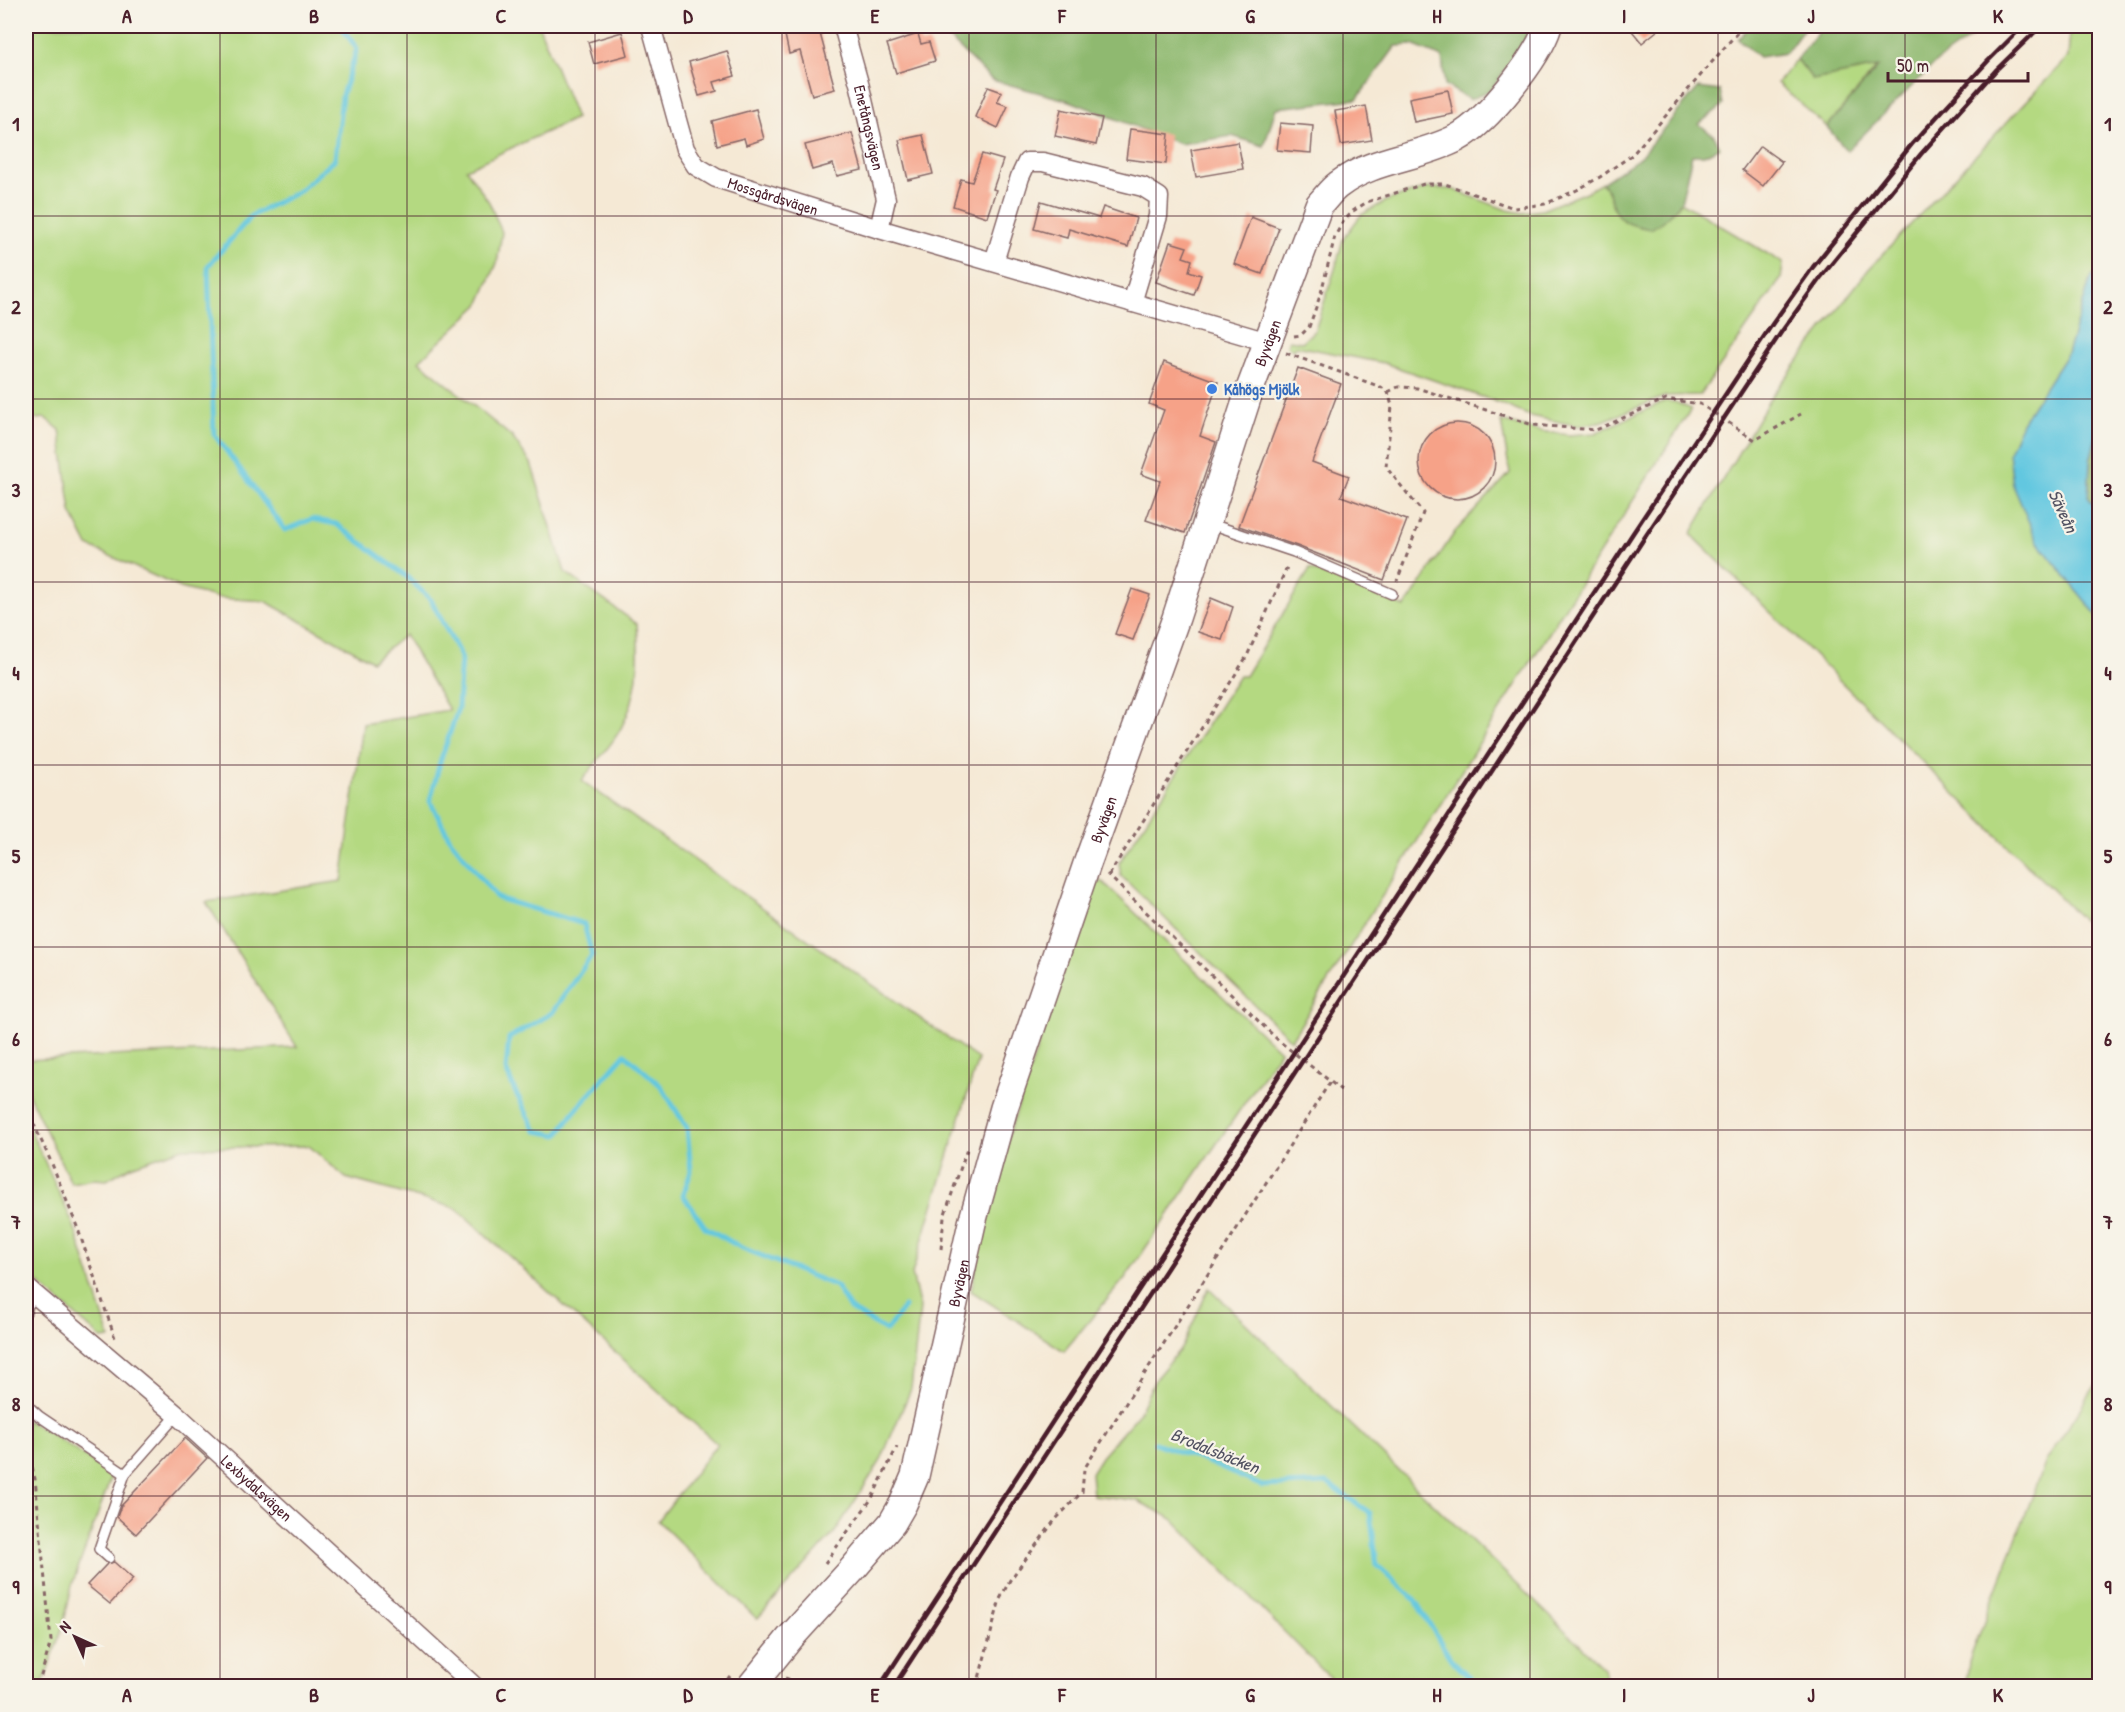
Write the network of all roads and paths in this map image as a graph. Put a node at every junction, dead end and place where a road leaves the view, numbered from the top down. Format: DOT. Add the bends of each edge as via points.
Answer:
graph roads {
  1 [pos="651,26"];
  2 [pos="843,26"];
  3 [pos="1548,26"];
  4 [pos="1743,26"];
  5 [pos="879,229"];
  6 [pos="994,262"];
  7 [pos="1132,303"];
  8 [pos="1270,336"];
  9 [pos="1388,392"];
  10 [pos="1801,414"];
  11 [pos="1206,522"];
  12 [pos="1294,552"];
  13 [pos="1392,594"];
  14 [pos="1098,869"];
  15 [pos="1330,1082"];
  16 [pos="1341,1090"];
  17 [pos="26,1107"];
  18 [pos="970,1140"];
  19 [pos="941,1250"];
  20 [pos="31,1291"];
  21 [pos="26,1311"];
  22 [pos="108,1357"];
  23 [pos="26,1404"];
  24 [pos="177,1415"];
  25 [pos="26,1441"];
  26 [pos="898,1444"];
  27 [pos="125,1474"];
  28 [pos="109,1558"];
  29 [pos="819,1570"];
  30 [pos="743,1678"];
  31 [pos="38,1686"];
  32 [pos="474,1686"];
  33 [pos="722,1686"];
  34 [pos="977,1686"];
  1 -- 5 [label="street, Mossgårdsvägen" via="685,149 696,166 716,178"];
  2 -- 5 [label="street, Enetångsvägen" via="886,199"];
  3 -- 8 [label="street, Byvägen" via="1545,37 1502,96 1458,138 1362,171 1337,185 1320,205"];
  4 -- 8 [label="path" via="1632,155 1577,190 1545,204 1514,208 1445,184 1424,183 1367,202 1353,211 1335,236 1309,327 1301,335"];
  5 -- 6 [label="street, Mossgårdsvägen"];
  6 -- 7 [label="street, Mossgårdsvägen"];
  6 -- 7 [label="street" via="1027,162 1043,162 1143,188 1159,197 1158,216"];
  7 -- 8 [label="street, Mossgårdsvägen"];
  8 -- 9 [label="path" via="1283,352"];
  8 -- 11 [label="street, Byvägen"];
  9 -- 10 [label="path" via="1398,387 1417,388 1533,425 1596,430 1666,399 1700,404 1755,440"];
  9 -- 13 [label="path" via="1392,406 1386,467 1423,513"];
  11 -- 12 [label="lane"];
  11 -- 14 [label="street, Byvägen"];
  12 -- 13 [label="lane"];
  12 -- 14 [label="path" via="1247,656"];
  14 -- 15 [label="path" via="1279,1041"];
  14 -- 30 [label="street, Byvägen" via="1004,1108 972,1223 915,1476 903,1504 858,1563 790,1638"];
  15 -- 16 [label="path"];
  15 -- 34 [label="path" via="1084,1469 1082,1492 1054,1520 1010,1580 1000,1599"];
  17 -- 22 [label="path" via="78,1229 118,1346"];
  18 -- 19 [label="path" via="944,1217"];
  20 -- 21 [label="lane, Lexbydalsvägen"];
  20 -- 22 [label="street, Lexbydalsvägen"];
  22 -- 24 [label="street, Lexbydalsvägen"];
  23 -- 27 [label="lane"];
  24 -- 27 [label="lane"];
  24 -- 32 [label="street, Lexbydalsvägen"];
  25 -- 31 [label="path" via="35,1479 51,1641"];
  26 -- 29 [label="path" via="872,1498"];
  27 -- 28 [label="lane" via="99,1549"];
  30 -- 33 [label="path"];
}
